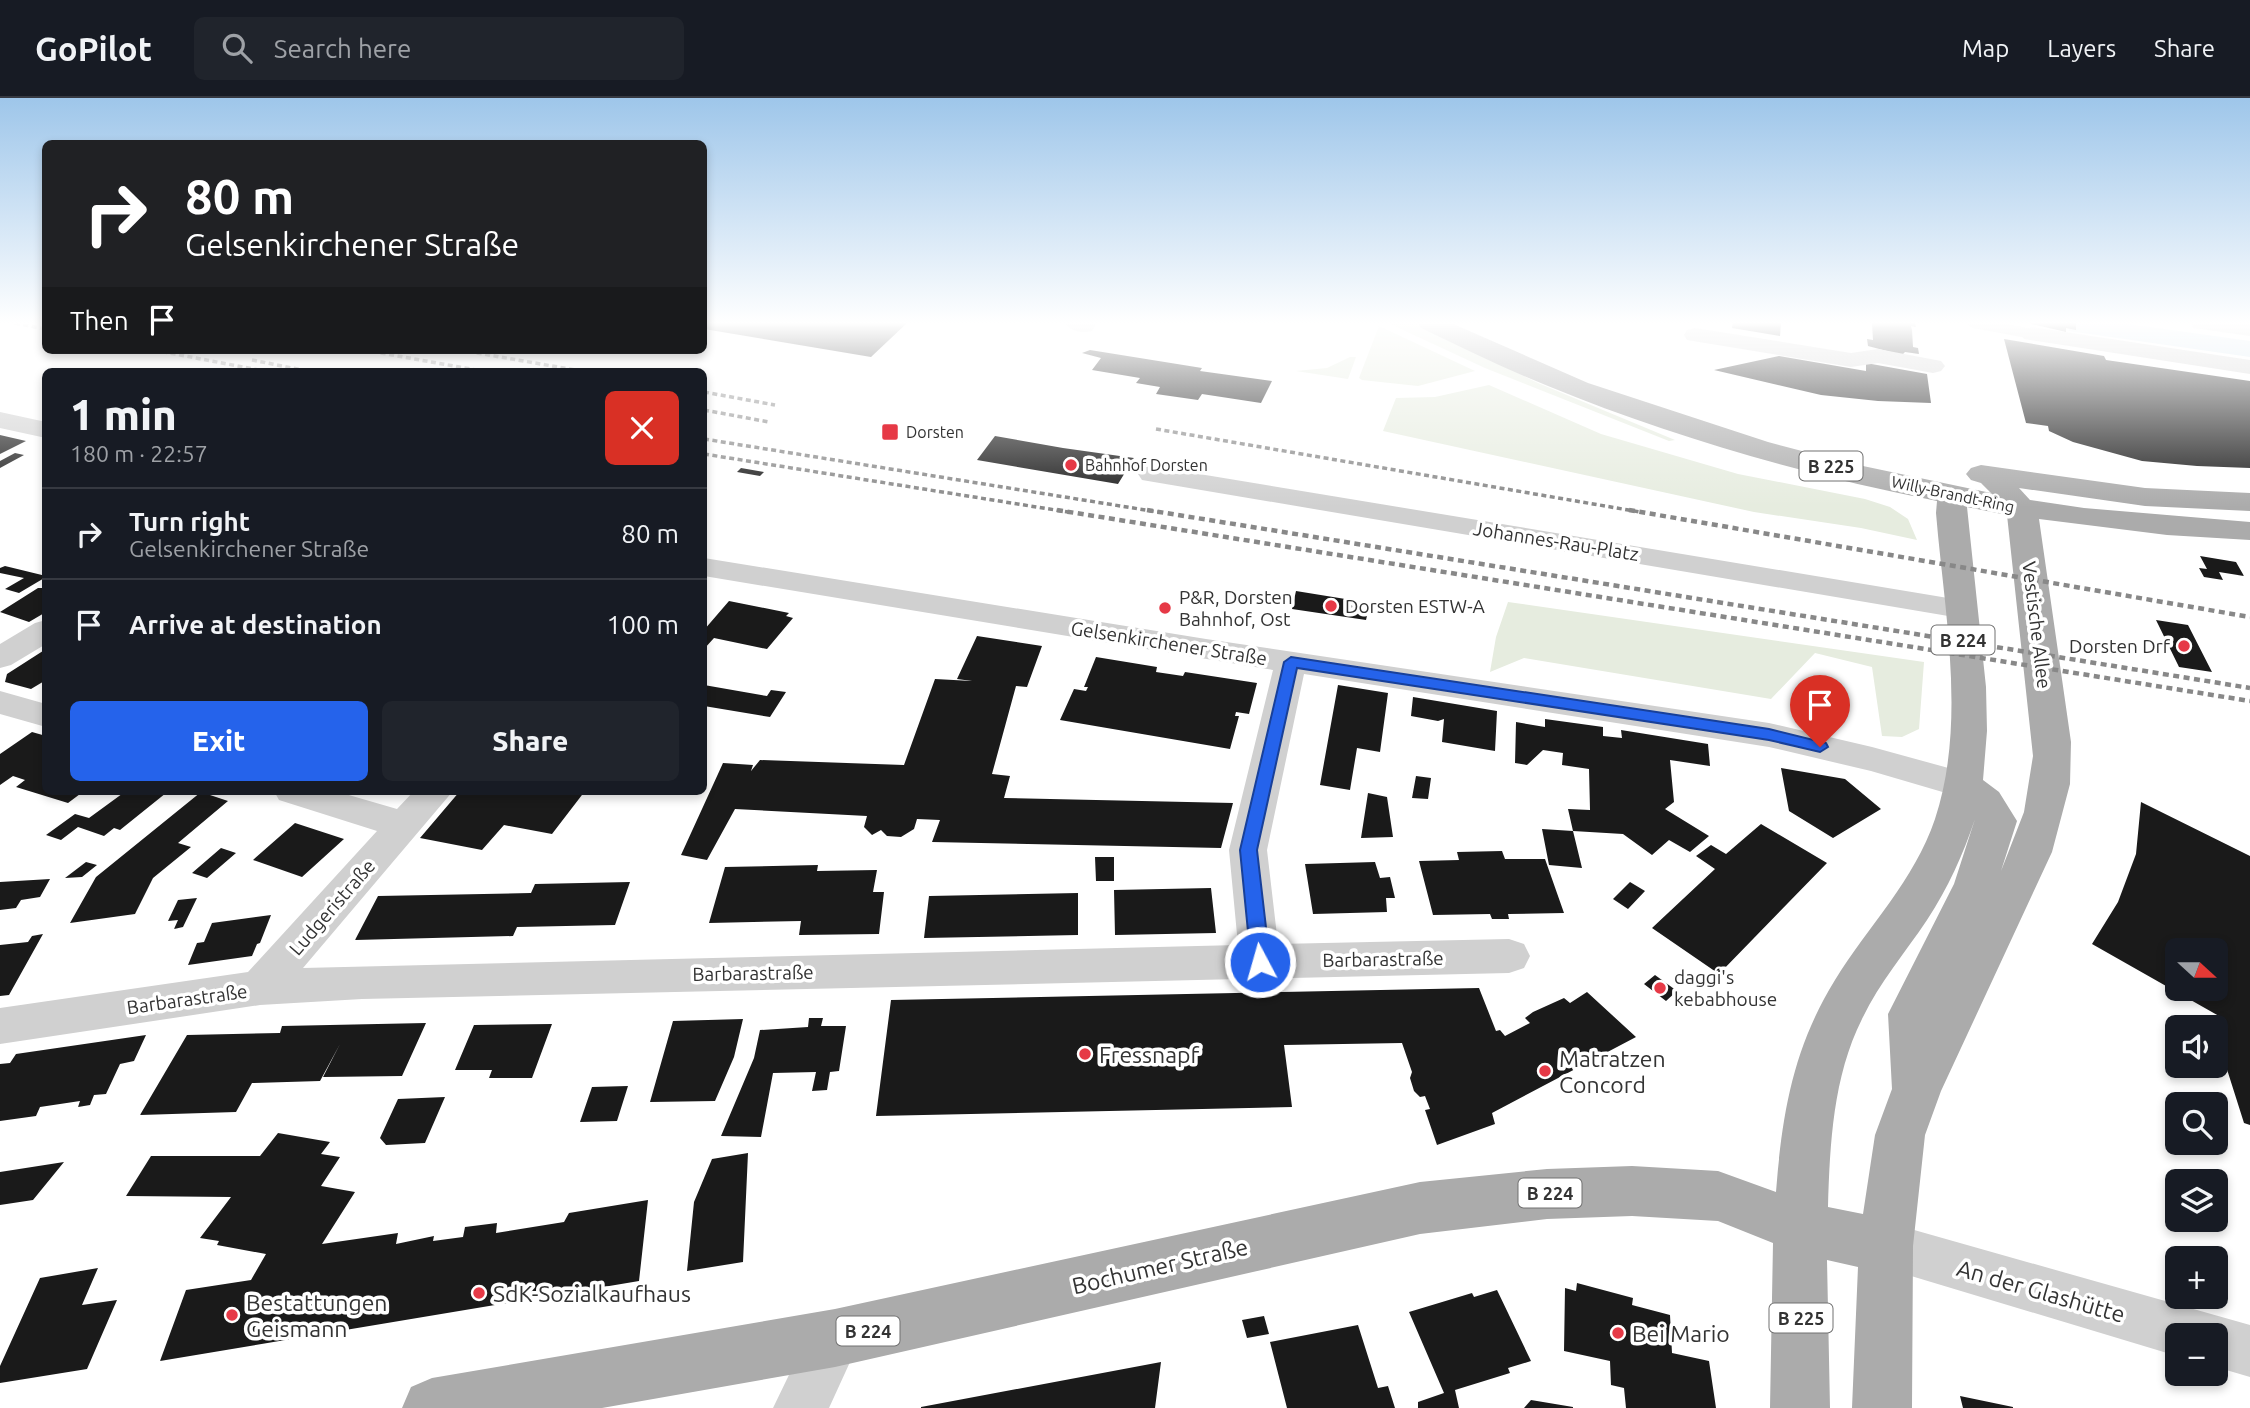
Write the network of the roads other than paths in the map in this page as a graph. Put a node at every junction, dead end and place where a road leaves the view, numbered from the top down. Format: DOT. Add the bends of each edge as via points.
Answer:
graph roads {
  1 [pos="1569,384"];
  2 [pos="1634,384"];
  3 [pos="0,420"];
  4 [pos="42,429"];
  5 [pos="1918,462"];
  6 [pos="1152,474"];
  7 [pos="1990,475"];
  8 [pos="1952,481"];
  9 [pos="2250,502"];
  10 [pos="2022,509"];
  11 [pos="2250,531"];
  12 [pos="707,567"];
  13 [pos="1960,609"];
  14 [pos="42,632"];
  15 [pos="0,658"];
  16 [pos="1291,662"];
  17 [pos="0,702"];
  18 [pos="42,715"];
  19 [pos="1963,785"];
  20 [pos="305,795"];
  21 [pos="431,795"];
  22 [pos="403,825"];
  23 [pos="1509,956"];
  24 [pos="1260,962"];
  25 [pos="260,988"];
  26 [pos="0,1026"];
  27 [pos="1916,1091"];
  28 [pos="1799,1227"];
  29 [pos="1886,1246"];
  30 [pos="2165,1326"];
  31 [pos="835,1338"];
  32 [pos="2228,1345"];
  33 [pos="2250,1351"];
  34 [pos="432,1408"];
  35 [pos="800,1408"];
  36 [pos="1800,1408"];
  37 [pos="1882,1408"];
  1 -- 8 [label="main road, Willy-Brandt-Ring / B 225" via="1764,449"];
  2 -- 5 [label="main road, Willy-Brandt-Ring / B 225" via="1807,437"];
  3 -- 4 [label="street"];
  6 -- 13 [label="street, Johannes-Rau-Platz"];
  7 -- 8 [label="main road"];
  7 -- 9 [label="main road, Willy-Brandt-Ring" via="2145,497"];
  7 -- 10 [label="main road"];
  8 -- 10 [label="main road, Willy-Brandt-Ring"];
  8 -- 13 [label="main road, B 224"];
  10 -- 11 [label="main road, Willy-Brandt-Ring"];
  10 -- 27 [label="main road, Vestische Allee" via="2052,742 2045,816"];
  12 -- 16 [label="street, Gelsenkirchener Straße"];
  13 -- 19 [label="main road, B 224" via="1968,691"];
  14 -- 15 [label="street"];
  16 -- 19 [label="street, Gelsenkirchener Straße" via="1769,735"];
  16 -- 24 [label="street" via="1248,850"];
  17 -- 18 [label="street"];
  19 -- 27 [label="main road, Vestische Allee" via="1985,803 1997,821 1975,884 1912,1014"];
  19 -- 28 [label="main road, B 224" via="1941,858 1857,985 1814,1084"];
  20 -- 22 [label="street"];
  21 -- 22 [label="street, Ludgeristraße"];
  22 -- 25 [label="street, Ludgeristraße"];
  23 -- 24 [label="street, Barbarastraße"];
  24 -- 25 [label="street, Barbarastraße"];
  25 -- 26 [label="street, Barbarastraße"];
  27 -- 29 [label="main road, Vestische Allee" via="1900,1135"];
  28 -- 29 [label="main road, Bochumer Straße / B 224"];
  28 -- 31 [label="main road, Bochumer Straße / B 224" via="1718,1196 1632,1191 1547,1194 1420,1208"];
  28 -- 36 [label="main road, B 225"];
  29 -- 30 [label="street, An der Glashütte"];
  29 -- 37 [label="main road, Vestische Allee"];
  31 -- 34 [label="main road, Bochumer Straße / B 224"];
  31 -- 35 [label="street"];
  32 -- 33 [label="street"];
}
